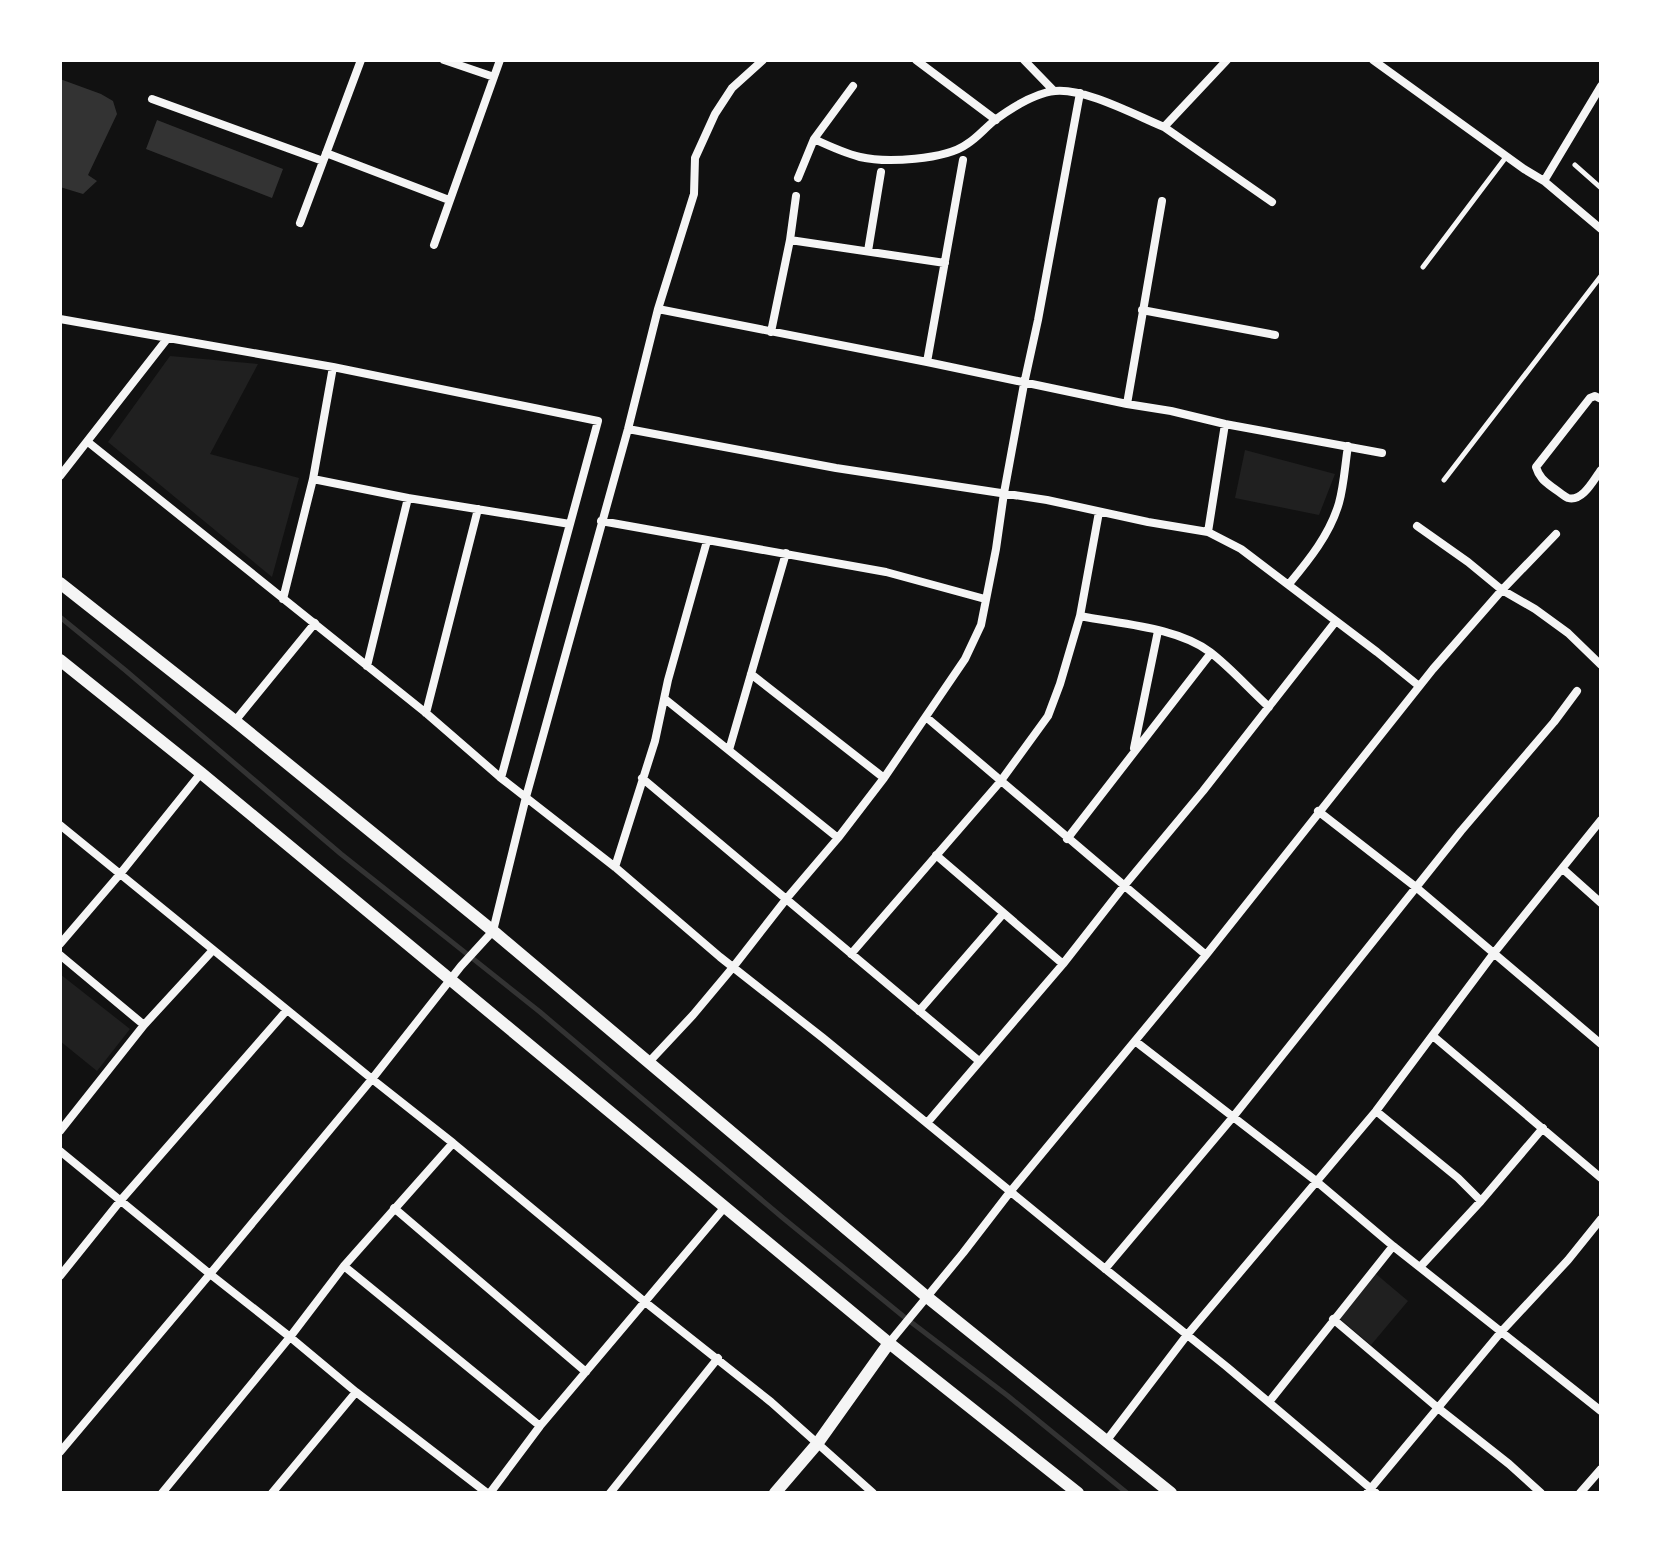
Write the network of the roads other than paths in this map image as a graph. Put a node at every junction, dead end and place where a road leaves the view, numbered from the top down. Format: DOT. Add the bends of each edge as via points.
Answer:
graph roads {
  1 [pos="361,60"];
  2 [pos="444,60"];
  3 [pos="500,60"];
  4 [pos="763,60"];
  5 [pos="916,60"];
  6 [pos="1024,60"];
  7 [pos="1227,60"];
  8 [pos="1373,60"];
  9 [pos="494,77"];
  10 [pos="853,86"];
  11 [pos="1601,86"];
  12 [pos="1054,91"];
  13 [pos="1080,93"];
  14 [pos="152,99"];
  15 [pos="996,120"];
  16 [pos="1164,127"];
  17 [pos="814,139"];
  18 [pos="325,157"];
  19 [pos="1507,157"];
  20 [pos="963,160"];
  21 [pos="1575,165"];
  22 [pos="881,172"];
  23 [pos="798,178"];
  24 [pos="1544,181"];
  25 [pos="1601,188"];
  26 [pos="796,196"];
  27 [pos="449,200"];
  28 [pos="1162,201"];
  29 [pos="1272,202"];
  30 [pos="300,223"];
  31 [pos="1601,229"];
  32 [pos="790,240"];
  33 [pos="434,245"];
  34 [pos="868,251"];
  35 [pos="945,263"];
  36 [pos="1423,267"];
  37 [pos="1601,276"];
  38 [pos="658,309"];
  39 [pos="1142,310"];
  40 [pos="60,319"];
  41 [pos="771,332"];
  42 [pos="1275,335"];
  43 [pos="167,339"];
  44 [pos="927,362"];
  45 [pos="333,367"];
  46 [pos="1024,384"];
  47 [pos="1601,399"];
  48 [pos="1127,404"];
  49 [pos="1225,424"];
  50 [pos="628,429"];
  51 [pos="88,442"];
  52 [pos="1348,446"];
  53 [pos="1382,453"];
  54 [pos="1601,470"];
  55 [pos="60,476"];
  56 [pos="313,479"];
  57 [pos="1444,480"];
  58 [pos="1004,493"];
  59 [pos="408,498"];
  60 [pos="478,509"];
  61 [pos="1099,512"];
  62 [pos="601,521"];
  63 [pos="570,524"];
  64 [pos="1417,526"];
  65 [pos="1208,532"];
  66 [pos="1556,534"];
  67 [pos="707,541"];
  68 [pos="786,553"];
  69 [pos="60,583"];
  70 [pos="1289,584"];
  71 [pos="1502,590"];
  72 [pos="283,599"];
  73 [pos="985,599"];
  74 [pos="1080,616"];
  75 [pos="1336,621"];
  76 [pos="315,623"];
  77 [pos="1158,631"];
  78 [pos="1211,653"];
  79 [pos="60,660"];
  80 [pos="1601,665"];
  81 [pos="367,666"];
  82 [pos="751,674"];
  83 [pos="1419,686"];
  84 [pos="1577,691"];
  85 [pos="665,699"];
  86 [pos="1269,707"];
  87 [pos="426,713"];
  88 [pos="926,717"];
  89 [pos="235,721"];
  90 [pos="729,750"];
  91 [pos="1134,751"];
  92 [pos="201,773"];
  93 [pos="501,778"];
  94 [pos="642,778"];
  95 [pos="884,778"];
  96 [pos="1000,782"];
  97 [pos="526,797"];
  98 [pos="1318,811"];
  99 [pos="1601,820"];
  100 [pos="60,825"];
  101 [pos="838,838"];
  102 [pos="1067,839"];
  103 [pos="936,855"];
  104 [pos="615,867"];
  105 [pos="1563,869"];
  106 [pos="120,874"];
  107 [pos="1124,886"];
  108 [pos="1417,888"];
  109 [pos="787,898"];
  110 [pos="1601,903"];
  111 [pos="1003,914"];
  112 [pos="493,931"];
  113 [pos="61,940"];
  114 [pos="213,950"];
  115 [pos="1494,953"];
  116 [pos="851,954"];
  117 [pos="60,955"];
  118 [pos="1206,955"];
  119 [pos="1063,964"];
  120 [pos="734,966"];
  121 [pos="451,981"];
  122 [pos="287,1010"];
  123 [pos="919,1011"];
  124 [pos="144,1025"];
  125 [pos="1433,1036"];
  126 [pos="1135,1041"];
  127 [pos="1600,1041"];
  128 [pos="979,1061"];
  129 [pos="649,1062"];
  130 [pos="372,1079"];
  131 [pos="1376,1111"];
  132 [pos="1233,1117"];
  133 [pos="927,1123"];
  134 [pos="1543,1128"];
  135 [pos="60,1131"];
  136 [pos="453,1143"];
  137 [pos="60,1151"];
  138 [pos="1601,1178"];
  139 [pos="1316,1181"];
  140 [pos="1010,1192"];
  141 [pos="121,1200"];
  142 [pos="1481,1201"];
  143 [pos="394,1208"];
  144 [pos="724,1208"];
  145 [pos="1601,1219"];
  146 [pos="1393,1246"];
  147 [pos="344,1266"];
  148 [pos="1420,1267"];
  149 [pos="1105,1269"];
  150 [pos="210,1274"];
  151 [pos="60,1276"];
  152 [pos="645,1302"];
  153 [pos="923,1302"];
  154 [pos="1333,1319"];
  155 [pos="1501,1332"];
  156 [pos="1187,1335"];
  157 [pos="290,1337"];
  158 [pos="889,1343"];
  159 [pos="718,1358"];
  160 [pos="586,1372"];
  161 [pos="356,1392"];
  162 [pos="1269,1402"];
  163 [pos="1438,1408"];
  164 [pos="1601,1411"];
  165 [pos="540,1426"];
  166 [pos="1107,1440"];
  167 [pos="817,1444"];
  168 [pos="60,1452"];
  169 [pos="1601,1469"];
  170 [pos="1071,1491"];
  171 [pos="1371,1491"];
  172 [pos="162,1493"];
  173 [pos="272,1493"];
  174 [pos="488,1493"];
  175 [pos="610,1493"];
  176 [pos="775,1493"];
  177 [pos="873,1493"];
  178 [pos="1171,1493"];
  179 [pos="1541,1493"];
  180 [pos="1580,1493"];
  1 -- 18 [label="street"];
  2 -- 9 [label="street"];
  3 -- 9 [label="street"];
  4 -- 38 [label="street" via="732,88 695,158 694,194"];
  5 -- 15 [label="street"];
  6 -- 12 [label="street"];
  7 -- 16 [label="street"];
  8 -- 19 [label="street"];
  9 -- 27 [label="street"];
  10 -- 17 [label="street"];
  11 -- 24 [label="street"];
  12 -- 13 [label="street"];
  12 -- 15 [label="street"];
  13 -- 16 [label="street"];
  13 -- 46 [label="street"];
  14 -- 18 [label="street"];
  15 -- 17 [label="street" via="966,146 920,158 869,159"];
  16 -- 29 [label="street"];
  17 -- 23 [label="street"];
  18 -- 27 [label="street"];
  18 -- 30 [label="street"];
  19 -- 24 [label="street"];
  19 -- 36 [label="lane"];
  20 -- 35 [label="street"];
  21 -- 25 [label="lane"];
  22 -- 34 [label="street"];
  24 -- 31 [label="street"];
  26 -- 32 [label="street"];
  27 -- 33 [label="street"];
  28 -- 39 [label="street"];
  32 -- 34 [label="street"];
  32 -- 41 [label="street"];
  34 -- 35 [label="street"];
  35 -- 44 [label="street"];
  37 -- 57 [label="lane"];
  38 -- 41 [label="street"];
  38 -- 50 [label="street"];
  39 -- 42 [label="street"];
  39 -- 48 [label="street"];
  40 -- 43 [label="street"];
  41 -- 44 [label="street"];
  43 -- 45 [label="street"];
  43 -- 51 [label="street"];
  44 -- 46 [label="street"];
  45 -- 56 [label="street"];
  45 -- 63 [label="street" via="598,421"];
  46 -- 48 [label="street"];
  46 -- 58 [label="street"];
  47 -- 54 [label="street" via="1590,398 1536,467 1543,481 1570,498 1584,493"];
  48 -- 49 [label="street"];
  49 -- 52 [label="street"];
  49 -- 65 [label="street"];
  50 -- 58 [label="street"];
  50 -- 62 [label="street"];
  51 -- 55 [label="street"];
  51 -- 72 [label="street"];
  52 -- 53 [label="street"];
  52 -- 70 [label="street" via="1334,516"];
  56 -- 59 [label="street"];
  56 -- 72 [label="street"];
  58 -- 61 [label="street"];
  58 -- 73 [label="street"];
  59 -- 60 [label="street"];
  59 -- 81 [label="street"];
  60 -- 63 [label="street"];
  60 -- 87 [label="street"];
  61 -- 65 [label="street"];
  61 -- 74 [label="street"];
  62 -- 67 [label="street"];
  62 -- 97 [label="street"];
  63 -- 93 [label="street"];
  64 -- 71 [label="street"];
  65 -- 70 [label="street"];
  66 -- 71 [label="street"];
  67 -- 68 [label="street"];
  67 -- 85 [label="street"];
  68 -- 73 [label="street" via="886,572"];
  68 -- 82 [label="street"];
  69 -- 89 [label="street"];
  70 -- 75 [label="street"];
  71 -- 80 [label="street" via="1568,633"];
  71 -- 83 [label="street"];
  72 -- 76 [label="street"];
  73 -- 88 [label="street" via="981,625 965,659"];
  74 -- 77 [label="street"];
  74 -- 96 [label="street" via="1048,716"];
  75 -- 83 [label="street"];
  75 -- 86 [label="street"];
  76 -- 81 [label="street"];
  76 -- 89 [label="street"];
  77 -- 78 [label="street"];
  77 -- 91 [label="street"];
  78 -- 86 [label="street"];
  78 -- 91 [label="street"];
  79 -- 92 [label="street"];
  81 -- 87 [label="street"];
  82 -- 90 [label="street"];
  82 -- 95 [label="street"];
  83 -- 98 [label="street"];
  84 -- 108 [label="street"];
  85 -- 90 [label="street"];
  85 -- 94 [label="street"];
  86 -- 107 [label="street"];
  87 -- 93 [label="street"];
  88 -- 95 [label="street"];
  88 -- 96 [label="street"];
  89 -- 112 [label="street"];
  90 -- 101 [label="street"];
  91 -- 102 [label="street"];
  92 -- 106 [label="street"];
  92 -- 121 [label="street"];
  93 -- 97 [label="street"];
  94 -- 104 [label="street"];
  94 -- 109 [label="street"];
  95 -- 101 [label="street"];
  96 -- 102 [label="street"];
  96 -- 103 [label="street"];
  97 -- 104 [label="street"];
  97 -- 112 [label="street"];
  98 -- 108 [label="street"];
  98 -- 118 [label="street"];
  99 -- 105 [label="street"];
  100 -- 106 [label="street"];
  101 -- 109 [label="street"];
  102 -- 107 [label="street"];
  103 -- 111 [label="street"];
  103 -- 116 [label="street"];
  104 -- 120 [label="street"];
  105 -- 110 [label="street"];
  105 -- 115 [label="street"];
  106 -- 113 [label="street"];
  106 -- 114 [label="street"];
  107 -- 118 [label="street"];
  107 -- 119 [label="street"];
  108 -- 115 [label="street"];
  108 -- 132 [label="street"];
  109 -- 116 [label="street"];
  109 -- 120 [label="street"];
  111 -- 119 [label="street"];
  111 -- 123 [label="street"];
  112 -- 121 [label="street"];
  112 -- 129 [label="street"];
  114 -- 122 [label="street"];
  114 -- 124 [label="street"];
  115 -- 125 [label="street"];
  115 -- 127 [label="street"];
  116 -- 123 [label="street"];
  117 -- 124 [label="street"];
  118 -- 126 [label="street"];
  119 -- 128 [label="street"];
  120 -- 129 [label="street"];
  120 -- 133 [label="street"];
  121 -- 130 [label="street"];
  121 -- 144 [label="street"];
  122 -- 130 [label="street"];
  122 -- 141 [label="street"];
  123 -- 128 [label="street"];
  124 -- 135 [label="street"];
  125 -- 131 [label="street"];
  125 -- 134 [label="street"];
  126 -- 132 [label="street"];
  126 -- 140 [label="street"];
  128 -- 133 [label="street"];
  129 -- 153 [label="street"];
  130 -- 136 [label="street"];
  130 -- 150 [label="street"];
  131 -- 139 [label="street"];
  131 -- 142 [label="street"];
  132 -- 139 [label="street"];
  132 -- 149 [label="street"];
  133 -- 140 [label="street"];
  134 -- 138 [label="street"];
  134 -- 142 [label="street"];
  136 -- 143 [label="street"];
  136 -- 152 [label="street"];
  137 -- 141 [label="street"];
  139 -- 146 [label="street"];
  139 -- 156 [label="street"];
  140 -- 149 [label="street"];
  140 -- 153 [label="street"];
  141 -- 150 [label="street"];
  141 -- 151 [label="street"];
  142 -- 148 [label="street"];
  143 -- 147 [label="street"];
  143 -- 160 [label="street"];
  144 -- 152 [label="street"];
  144 -- 158 [label="street"];
  145 -- 155 [label="street"];
  146 -- 148 [label="street"];
  146 -- 154 [label="street"];
  147 -- 157 [label="street"];
  147 -- 165 [label="street"];
  148 -- 155 [label="street"];
  149 -- 156 [label="street"];
  150 -- 157 [label="street"];
  150 -- 168 [label="street"];
  152 -- 159 [label="street"];
  152 -- 160 [label="street"];
  153 -- 158 [label="street"];
  153 -- 166 [label="street"];
  154 -- 162 [label="street"];
  154 -- 163 [label="street"];
  155 -- 163 [label="street"];
  155 -- 164 [label="street"];
  156 -- 162 [label="street"];
  156 -- 166 [label="street"];
  157 -- 161 [label="street"];
  157 -- 172 [label="street"];
  158 -- 167 [label="street"];
  158 -- 170 [label="street"];
  159 -- 167 [label="street"];
  159 -- 175 [label="street"];
  160 -- 165 [label="street"];
  161 -- 173 [label="street"];
  161 -- 174 [label="street"];
  162 -- 171 [label="street"];
  163 -- 171 [label="street"];
  163 -- 179 [label="street"];
  165 -- 174 [label="street"];
  166 -- 178 [label="street"];
  167 -- 176 [label="street"];
  167 -- 177 [label="street"];
  169 -- 180 [label="street"];
}
